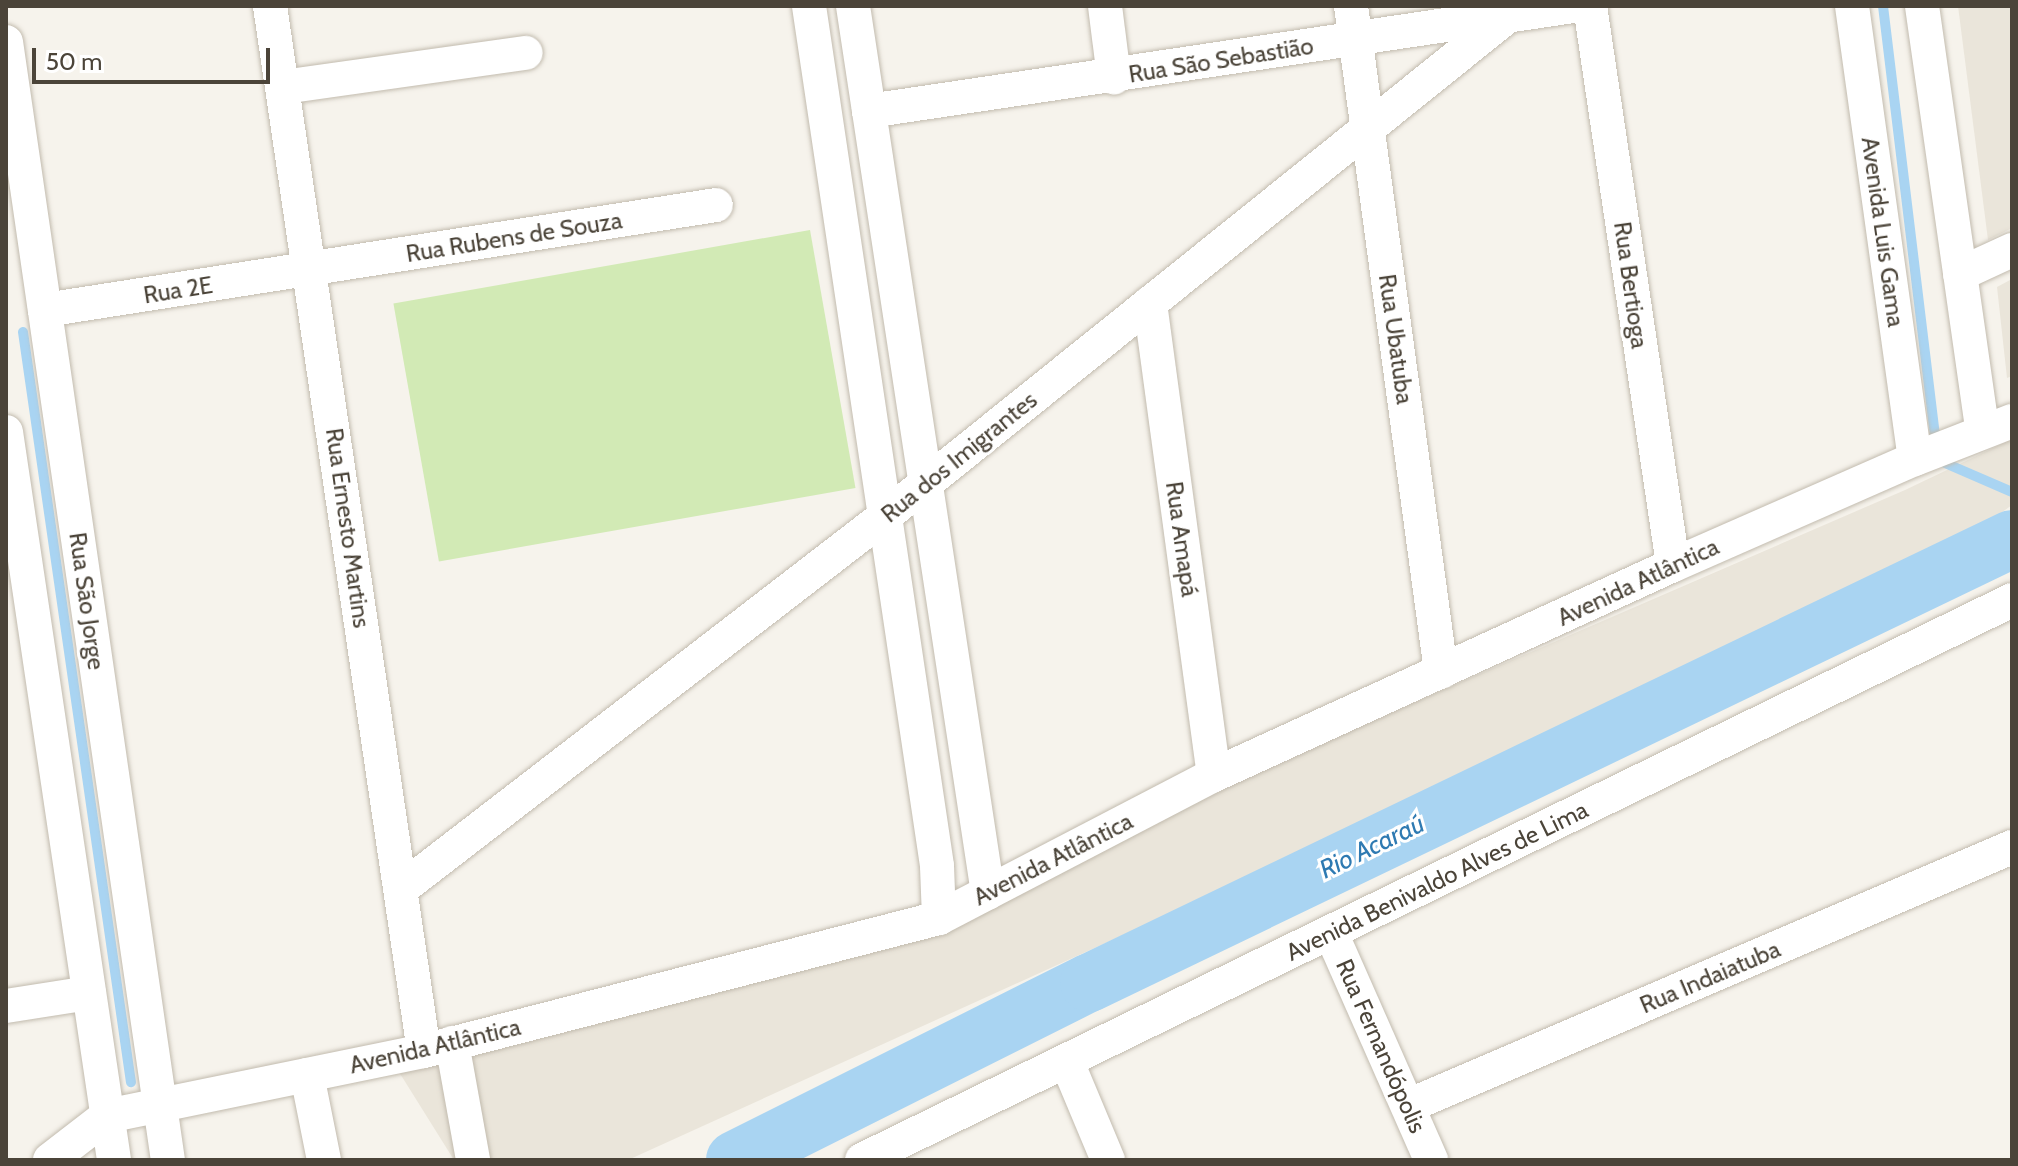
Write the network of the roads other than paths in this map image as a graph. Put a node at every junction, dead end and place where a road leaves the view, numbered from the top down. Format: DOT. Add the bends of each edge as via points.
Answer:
graph roads {
  1 [pos="270,6"];
  2 [pos="809,6"];
  3 [pos="853,6"];
  4 [pos="1105,6"];
  5 [pos="1573,6"];
  6 [pos="1590,6"];
  7 [pos="1852,6"];
  8 [pos="1922,6"];
  9 [pos="1509,15"];
  10 [pos="1353,22"];
  11 [pos="6,42"];
  12 [pos="526,53"];
  13 [pos="1114,77"];
  14 [pos="283,87"];
  15 [pos="869,111"];
  16 [pos="1368,128"];
  17 [pos="716,205"];
  18 [pos="2012,250"];
  19 [pos="311,269"];
  20 [pos="1960,274"];
  21 [pos="1150,303"];
  22 [pos="45,310"];
  23 [pos="1998,427"];
  24 [pos="6,432"];
  25 [pos="1915,459"];
  26 [pos="926,483"];
  27 [pos="885,516"];
  28 [pos="1673,565"];
  29 [pos="16,574"];
  30 [pos="2012,600"];
  31 [pos="1441,672"];
  32 [pos="1214,775"];
  33 [pos="2012,847"];
  34 [pos="401,889"];
  35 [pos="988,893"];
  36 [pos="939,918"];
  37 [pos="1331,933"];
  38 [pos="89,993"];
  39 [pos="6,1006"];
  40 [pos="438,1047"];
  41 [pos="1067,1062"];
  42 [pos="307,1075"];
  43 [pos="160,1105"];
  44 [pos="1408,1106"];
  45 [pos="107,1116"];
  46 [pos="50,1160"];
  47 [pos="114,1160"];
  48 [pos="168,1160"];
  49 [pos="324,1160"];
  50 [pos="473,1160"];
  51 [pos="862,1160"];
  52 [pos="1108,1160"];
  53 [pos="1431,1160"];
  1 -- 14 [label="street, Rua Ernesto Martins"];
  2 -- 27 [label="street"];
  3 -- 15 [label="street"];
  4 -- 13 [label="street"];
  5 -- 9 [label="street, Rua São Sebastião"];
  6 -- 28 [label="street, Rua Bertioga"];
  7 -- 25 [label="street, Avenida Luis Gama"];
  8 -- 20 [label="street"];
  9 -- 10 [label="street, Rua São Sebastião"];
  9 -- 16 [label="street, Rua dos Imigrantes"];
  10 -- 13 [label="street, Rua São Sebastião"];
  10 -- 16 [label="street, Rua Ubatuba"];
  11 -- 22 [label="street, Rua São Jorge"];
  12 -- 14 [label="street"];
  13 -- 15 [label="street, Rua São Sebastião"];
  14 -- 19 [label="street, Rua Ernesto Martins"];
  15 -- 26 [label="street"];
  16 -- 21 [label="street, Rua dos Imigrantes"];
  16 -- 31 [label="street, Rua Ubatuba"];
  17 -- 19 [label="street, Rua Rubens de Souza"];
  18 -- 20 [label="street"];
  19 -- 22 [label="street, Rua 2E"];
  19 -- 34 [label="street, Rua Ernesto Martins"];
  20 -- 23 [label="street"];
  21 -- 26 [label="street, Rua dos Imigrantes"];
  21 -- 32 [label="street, Rua Amapá"];
  22 -- 43 [label="street, Rua São Jorge"];
  23 -- 25 [label="street, Avenida Atlântica"];
  24 -- 29 [label="street"];
  25 -- 28 [label="street, Avenida Atlântica"];
  26 -- 27 [label="street, Rua dos Imigrantes"];
  26 -- 35 [label="street"];
  27 -- 34 [label="street, Rua dos Imigrantes"];
  27 -- 36 [label="street" via="937,866"];
  28 -- 31 [label="street, Avenida Atlântica"];
  29 -- 38 [label="street"];
  30 -- 37 [label="street, Avenida Benivaldo Alves de Lima"];
  31 -- 32 [label="street, Avenida Atlântica"];
  32 -- 35 [label="street, Avenida Atlântica"];
  33 -- 44 [label="street, Rua Indaiatuba"];
  34 -- 40 [label="street, Rua Ernesto Martins"];
  35 -- 36 [label="street, Avenida Atlântica"];
  36 -- 40 [label="street, Avenida Atlântica"];
  37 -- 41 [label="street, Avenida Benivaldo Alves de Lima"];
  37 -- 44 [label="street, Rua Fernandópolis"];
  38 -- 39 [label="street"];
  38 -- 45 [label="street"];
  40 -- 42 [label="street, Avenida Atlântica"];
  40 -- 50 [label="street, Rua Ernesto Martins"];
  41 -- 51 [label="street, Avenida Benivaldo Alves de Lima"];
  41 -- 52 [label="street"];
  42 -- 43 [label="street, Avenida Atlântica"];
  42 -- 49 [label="street"];
  43 -- 45 [label="street, Avenida Atlântica"];
  43 -- 48 [label="street, Rua São Jorge"];
  44 -- 53 [label="street, Rua Fernandópolis"];
  45 -- 46 [label="street, Avenida Atlântica"];
  45 -- 47 [label="street"];
}
